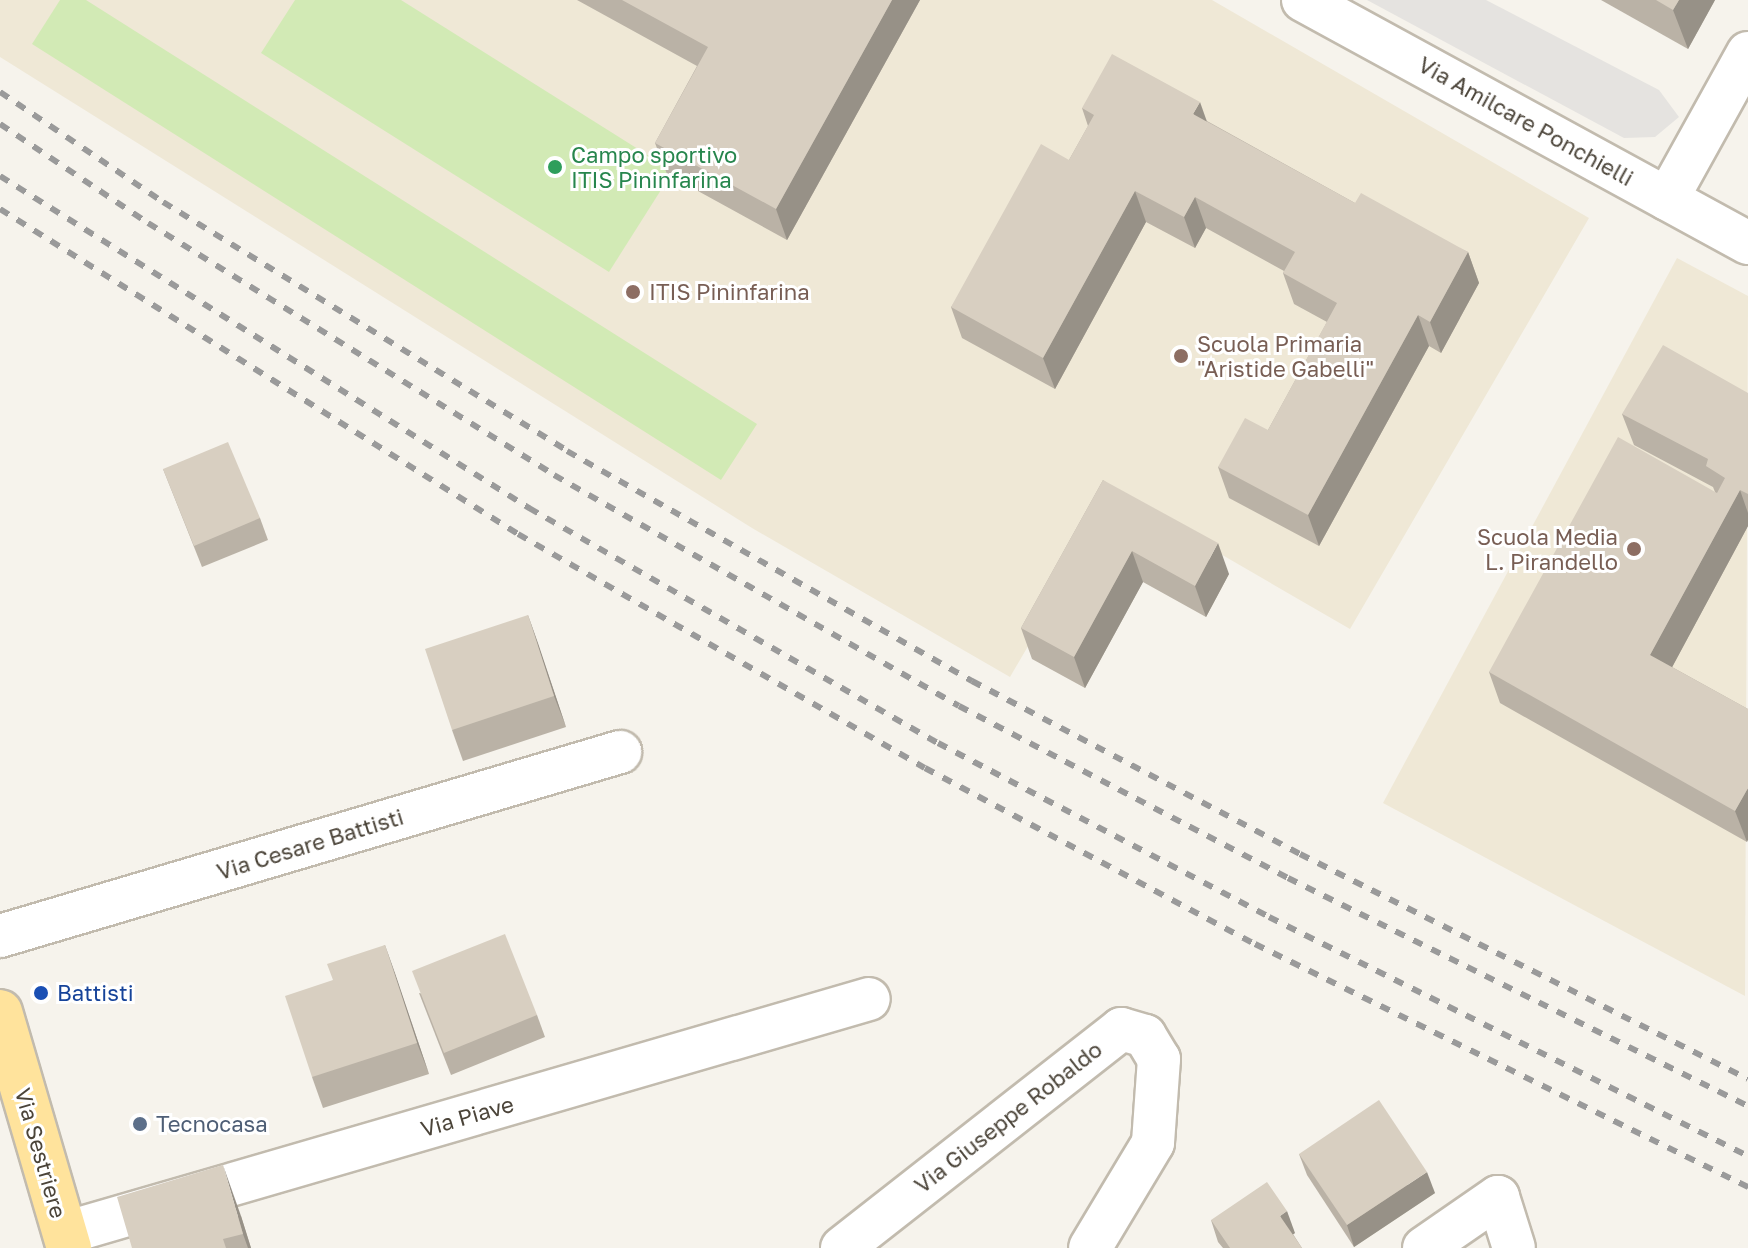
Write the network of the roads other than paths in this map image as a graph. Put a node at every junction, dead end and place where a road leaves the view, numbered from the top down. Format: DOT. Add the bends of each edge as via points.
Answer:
graph roads {
  1 [pos="1303,0"];
  2 [pos="1748,53"];
  3 [pos="1667,199"];
  4 [pos="1748,243"];
  5 [pos="620,752"];
  6 [pos="0,936"];
  7 [pos="869,999"];
  8 [pos="0,1012"];
  9 [pos="67,1240"];
  10 [pos="842,1248"];
  11 [pos="1090,1248"];
  12 [pos="1424,1248"];
  13 [pos="1514,1248"];
  1 -- 3 [label="street, Via Amilcare Ponchielli"];
  2 -- 3 [label="street"];
  3 -- 4 [label="street, Via Amilcare Ponchielli"];
  5 -- 6 [label="street, Via Cesare Battisti"];
  7 -- 9 [label="street, Via Piave"];
  8 -- 9 [label="main road, Via Sestriere"];
  10 -- 11 [label="street, Via Giuseppe Robaldo" via="1121,1029 1145,1036 1159,1059 1153,1143"];
  12 -- 13 [label="street" via="1498,1197"];
}
